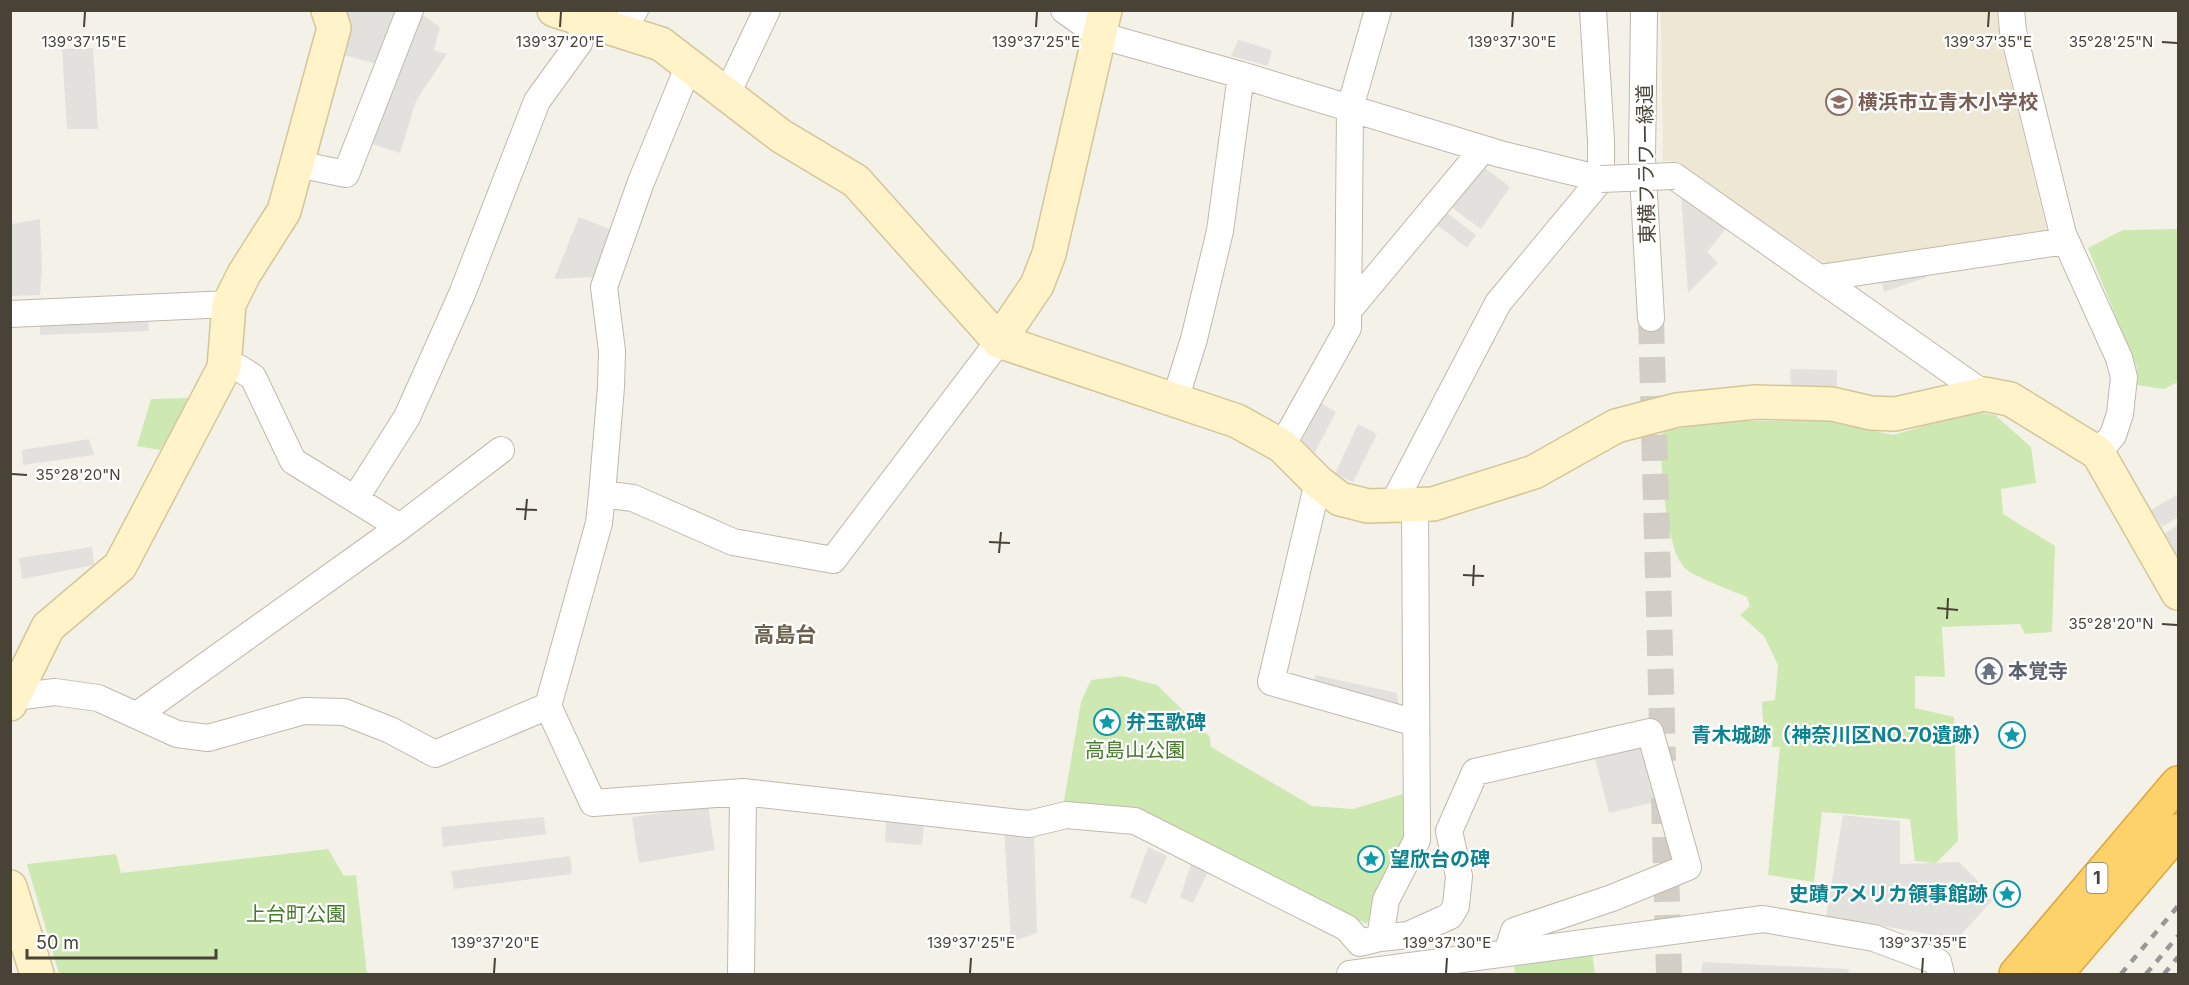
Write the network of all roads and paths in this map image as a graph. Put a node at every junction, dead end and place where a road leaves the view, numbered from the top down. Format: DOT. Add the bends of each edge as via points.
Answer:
graph roads {
  1 [pos="328,10"];
  2 [pos="410,10"];
  3 [pos="554,10"];
  4 [pos="767,10"];
  5 [pos="1064,10"];
  6 [pos="1378,10"];
  7 [pos="1593,10"];
  8 [pos="1644,10"];
  9 [pos="2011,10"];
  10 [pos="627,21"];
  11 [pos="586,22"];
  12 [pos="1102,23"];
  13 [pos="690,65"];
  14 [pos="1241,75"];
  15 [pos="727,94"];
  16 [pos="1350,108"];
  17 [pos="1483,149"];
  18 [pos="297,164"];
  19 [pos="1601,179"];
  20 [pos="2066,242"];
  21 [pos="1820,278"];
  22 [pos="228,304"];
  23 [pos="1348,311"];
  24 [pos="10,314"];
  25 [pos="1651,318"];
  26 [pos="999,342"];
  27 [pos="224,368"];
  28 [pos="1984,394"];
  29 [pos="1175,400"];
  30 [pos="1282,446"];
  31 [pos="501,450"];
  32 [pos="2098,453"];
  33 [pos="1318,482"];
  34 [pos="602,494"];
  35 [pos="355,499"];
  36 [pos="1403,506"];
  37 [pos="400,527"];
  38 [pos="2178,593"];
  39 [pos="12,700"];
  40 [pos="548,706"];
  41 [pos="137,715"];
  42 [pos="1416,723"];
  43 [pos="2178,783"];
  44 [pos="742,792"];
  45 [pos="2178,831"];
  46 [pos="10,887"];
  47 [pos="1370,940"];
  48 [pos="1507,953"];
  49 [pos="1356,974"];
  50 [pos="37,975"];
  51 [pos="741,975"];
  52 [pos="1941,975"];
  53 [pos="2016,975"];
  54 [pos="2056,975"];
  1 -- 18 [label="street" via="333,28"];
  2 -- 18 [label="street" via="346,174"];
  3 -- 11 [label="street"];
  4 -- 15 [label="street"];
  5 -- 12 [label="street"];
  6 -- 16 [label="street"];
  7 -- 19 [label="street"];
  8 -- 25 [label="street, 東横フラワー緑道" via="1642,158"];
  9 -- 20 [label="street"];
  10 -- 11 [label="street"];
  10 -- 13 [label="street"];
  11 -- 35 [label="street" via="579,43 537,100 462,294 407,417"];
  12 -- 14 [label="street"];
  12 -- 26 [label="street" via="1049,254 1037,285"];
  13 -- 15 [label="street"];
  13 -- 34 [label="street" via="641,182 604,287 612,351"];
  14 -- 16 [label="street"];
  14 -- 29 [label="street" via="1220,231"];
  15 -- 26 [label="street" via="781,136 856,181"];
  16 -- 17 [label="street"];
  16 -- 23 [label="street"];
  17 -- 19 [label="street"];
  17 -- 23 [label="street"];
  18 -- 22 [label="street" via="284,212"];
  19 -- 21 [label="street, bridge" via="1674,176"];
  19 -- 36 [label="street" via="1498,303"];
  20 -- 21 [label="street"];
  20 -- 32 [label="street" via="2124,377 2113,435"];
  21 -- 28 [label="street"];
  22 -- 24 [label="street"];
  22 -- 27 [label="street"];
  23 -- 30 [label="street" via="1348,328"];
  26 -- 29 [label="street"];
  26 -- 34 [label="street" via="833,560 733,542 633,498"];
  27 -- 35 [label="street" via="239,368 253,376 293,461"];
  27 -- 39 [label="street" via="120,566 48,627"];
  28 -- 32 [label="street" via="2010,399"];
  28 -- 36 [label="street" via="1895,414 1832,404 1756,402 1677,410 1617,426 1534,472 1433,504"];
  29 -- 30 [label="street" via="1237,421"];
  30 -- 33 [label="street"];
  31 -- 37 [label="street"];
  32 -- 38 [label="street"];
  33 -- 36 [label="street" via="1340,499 1368,506"];
  33 -- 42 [label="street" via="1271,682"];
  34 -- 40 [label="street" via="599,523"];
  35 -- 37 [label="street"];
  36 -- 42 [label="street"];
  37 -- 41 [label="street"];
  39 -- 41 [label="street" via="55,692 98,698"];
  40 -- 41 [label="street" via="435,754 344,712 304,711 208,738 177,734"];
  40 -- 44 [label="street" via="593,802"];
  42 -- 47 [label="street" via="1417,840"];
  43 -- 53 [label="highway, 1"];
  44 -- 47 [label="street" via="1029,824 1066,815 1135,821"];
  44 -- 51 [label="street"];
  45 -- 54 [label="highway, 1"];
  46 -- 50 [label="street"];
  47 -- 48 [label="street" via="1408,934 1450,916 1456,906 1459,876 1449,831 1475,772 1650,732 1688,867 1514,931"];
  47 -- 49 [label="street"];
  48 -- 49 [label="street"];
  48 -- 52 [label="street" via="1763,919 1875,938 1938,962"];
}
